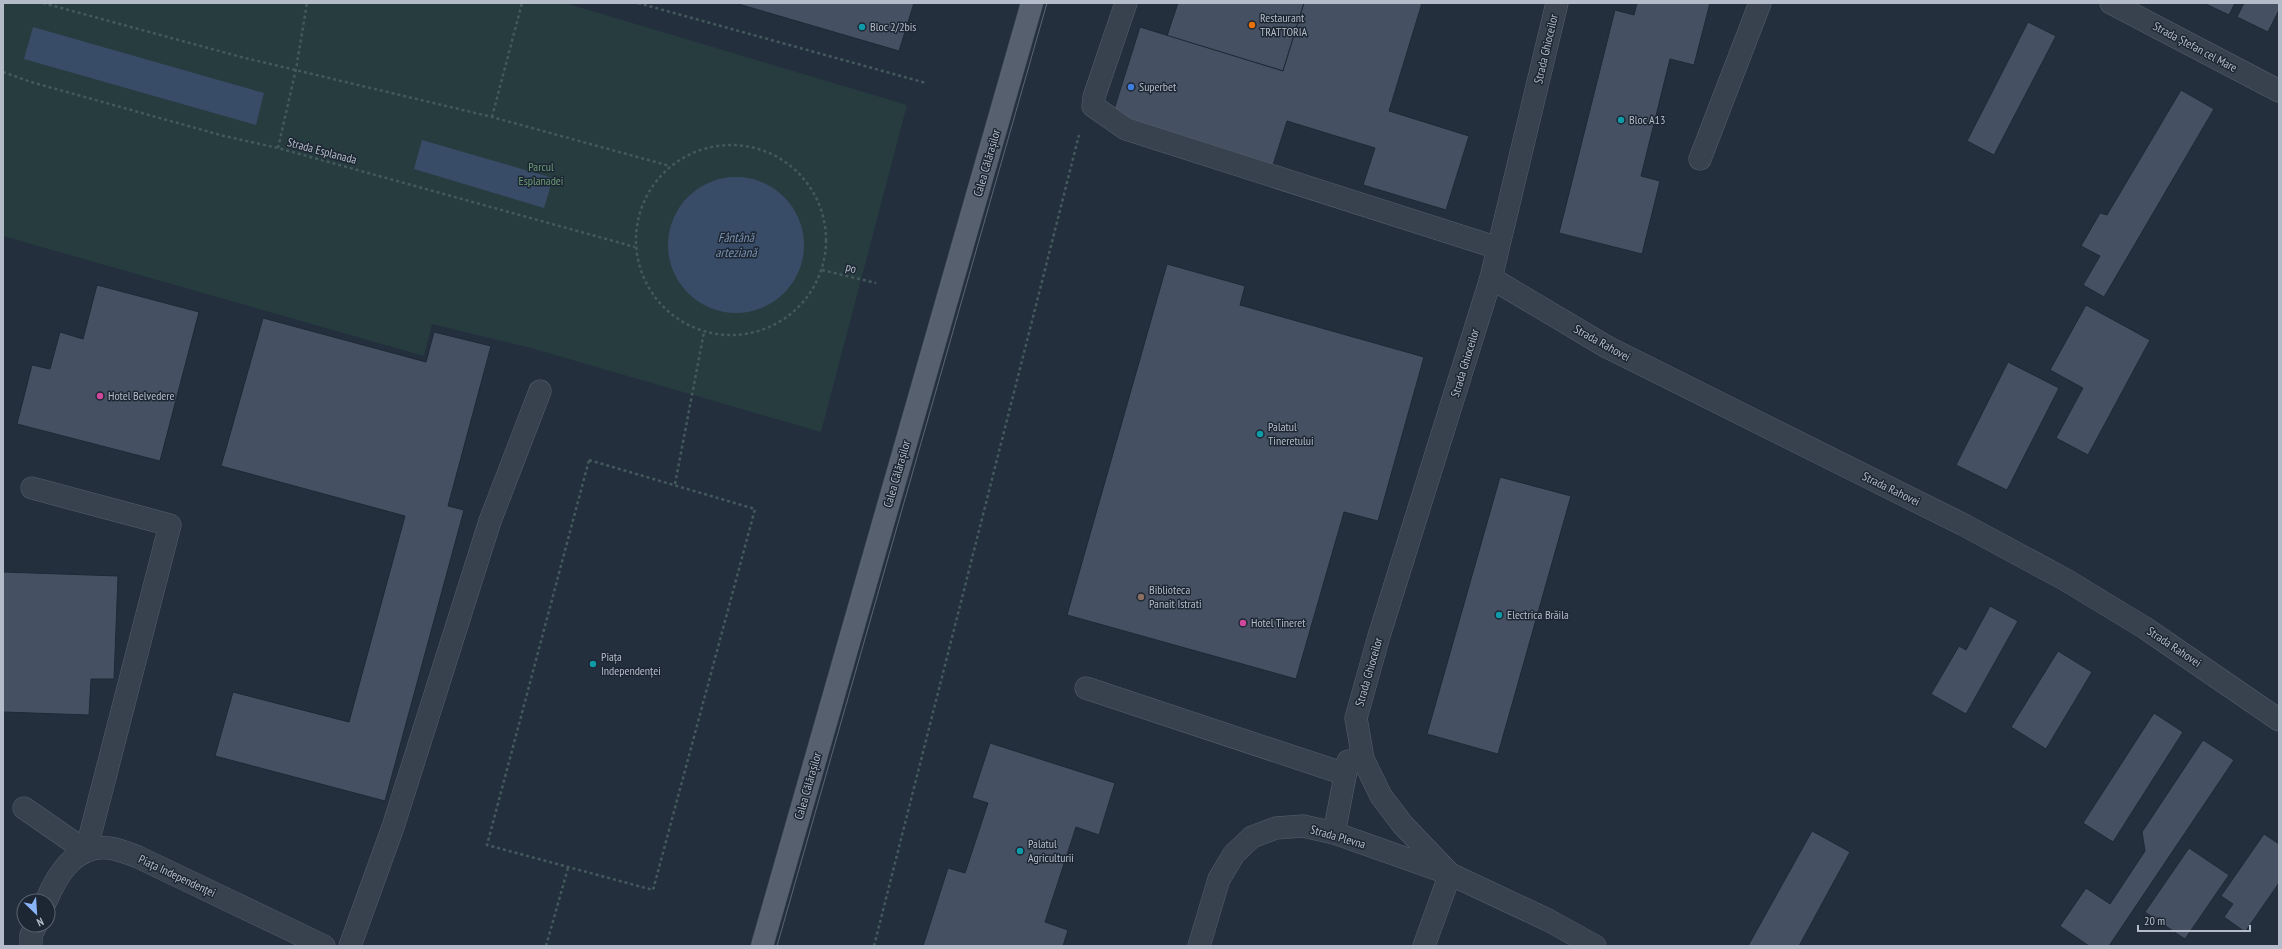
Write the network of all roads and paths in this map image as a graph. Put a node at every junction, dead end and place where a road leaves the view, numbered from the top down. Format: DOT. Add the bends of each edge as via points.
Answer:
graph roads {
  1 [pos="43,3"];
  2 [pos="307,3"];
  3 [pos="522,3"];
  4 [pos="638,3"];
  5 [pos="1032,3"];
  6 [pos="1126,3"];
  7 [pos="1557,3"];
  8 [pos="1760,3"];
  9 [pos="2111,3"];
  10 [pos="296,70"];
  11 [pos="3,72"];
  12 [pos="926,83"];
  13 [pos="2279,91"];
  14 [pos="492,117"];
  15 [pos="1081,130"];
  16 [pos="278,148"];
  17 [pos="1700,159"];
  18 [pos="670,166"];
  19 [pos="635,247"];
  20 [pos="1498,248"];
  21 [pos="822,270"];
  22 [pos="1491,278"];
  23 [pos="876,284"];
  24 [pos="704,332"];
  25 [pos="540,391"];
  26 [pos="675,484"];
  27 [pos="32,488"];
  28 [pos="1086,688"];
  29 [pos="1356,718"];
  30 [pos="2279,720"];
  31 [pos="1345,774"];
  32 [pos="24,808"];
  33 [pos="1334,833"];
  34 [pos="86,851"];
  35 [pos="568,868"];
  36 [pos="1450,874"];
  37 [pos="49,893"];
  38 [pos="32,933"];
  39 [pos="31,946"];
  40 [pos="324,946"];
  41 [pos="350,946"];
  42 [pos="546,946"];
  43 [pos="762,946"];
  44 [pos="874,946"];
  45 [pos="1199,946"];
  46 [pos="1424,946"];
  47 [pos="1595,946"];
  1 -- 10 [label="path"];
  2 -- 10 [label="path"];
  3 -- 14 [label="path"];
  4 -- 12 [label="path"];
  5 -- 43 [label="main road, Calea Călărașilor"];
  6 -- 20 [label="street" via="1094,97 1094,106 1126,129"];
  7 -- 20 [label="street, Strada Ghioceilor"];
  8 -- 17 [label="street"];
  9 -- 13 [label="street, Strada Ștefan cel Mare"];
  10 -- 14 [label="path"];
  10 -- 16 [label="path"];
  11 -- 16 [label="path, Strada Esplanada" via="224,136"];
  14 -- 18 [label="path"];
  15 -- 44 [label="path"];
  16 -- 19 [label="path, Strada Esplanada"];
  18 -- 19 [label="path" via="650,189 638,218"];
  18 -- 21 [label="path" via="697,151 727,144 757,148 785,161 807,182 822,210 827,240"];
  19 -- 24 [label="path" via="642,275 656,301 678,320"];
  20 -- 22 [label="street, Strada Ghioceilor"];
  21 -- 23 [label="path, po"];
  21 -- 24 [label="path" via="809,296 788,316 762,331 734,336"];
  22 -- 29 [label="street, Strada Ghioceilor"];
  22 -- 30 [label="street, Strada Rahovei" via="1606,347 1964,525 2066,580 2146,628"];
  24 -- 26 [label="path"];
  25 -- 41 [label="street" via="490,521 393,826"];
  26 -- 35 [label="path" via="755,509 653,890"];
  26 -- 35 [label="path" via="589,460 487,845"];
  27 -- 34 [label="street" via="170,525"];
  28 -- 31 [label="street"];
  29 -- 31 [label="street, Strada Ghioceilor"];
  29 -- 36 [label="street, Strada Ghioceilor" via="1363,759 1381,796 1403,825"];
  31 -- 33 [label="street, Strada Ghioceilor"];
  32 -- 34 [label="street"];
  33 -- 36 [label="street, Strada Plevna"];
  33 -- 45 [label="street, Strada Plevna" via="1302,826 1276,828 1252,836 1234,854 1219,879"];
  34 -- 37 [label="street, Piața Independenței" via="66,864"];
  34 -- 40 [label="street, Piața Independenței" via="108,848 138,857"];
  35 -- 42 [label="path"];
  36 -- 46 [label="street"];
  36 -- 47 [label="street, Strada Plevna" via="1548,920"];
  38 -- 39 [label="street"];
}
